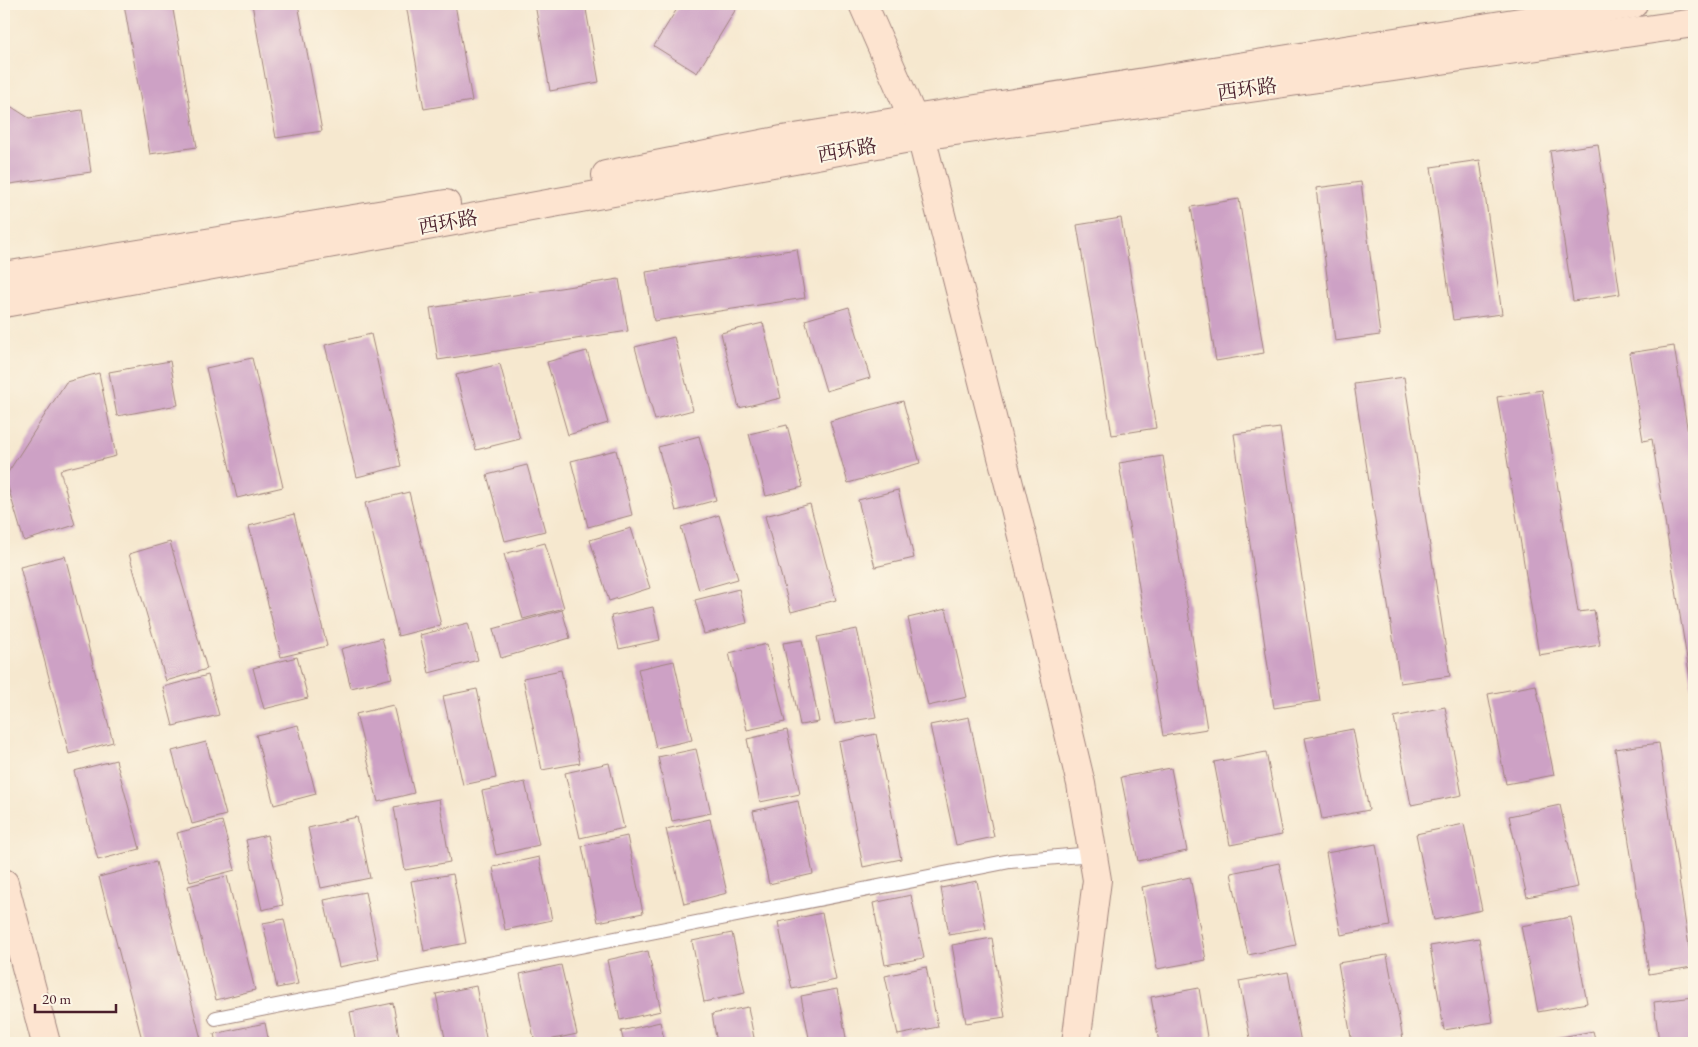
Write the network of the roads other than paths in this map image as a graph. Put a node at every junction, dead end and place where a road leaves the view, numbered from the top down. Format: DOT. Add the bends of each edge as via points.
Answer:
graph roads {
  1 [pos="863,4"];
  2 [pos="1633,4"];
  3 [pos="1694,23"];
  4 [pos="917,128"];
  5 [pos="4,276"];
  6 [pos="4,303"];
  7 [pos="1093,854"];
  8 [pos="4,883"];
  9 [pos="216,1018"];
  10 [pos="46,1043"];
  11 [pos="1076,1043"];
  1 -- 4 [label="street"];
  2 -- 4 [label="street, 西环路"];
  3 -- 4 [label="street, 西环路"];
  4 -- 5 [label="street, 西环路" via="782,140 513,193"];
  4 -- 6 [label="street, 西环路"];
  4 -- 7 [label="street" via="1024,544 1081,784"];
  7 -- 9 [label="lane" via="1010,861"];
  7 -- 11 [label="street" via="1097,880"];
  8 -- 10 [label="street"];
}
